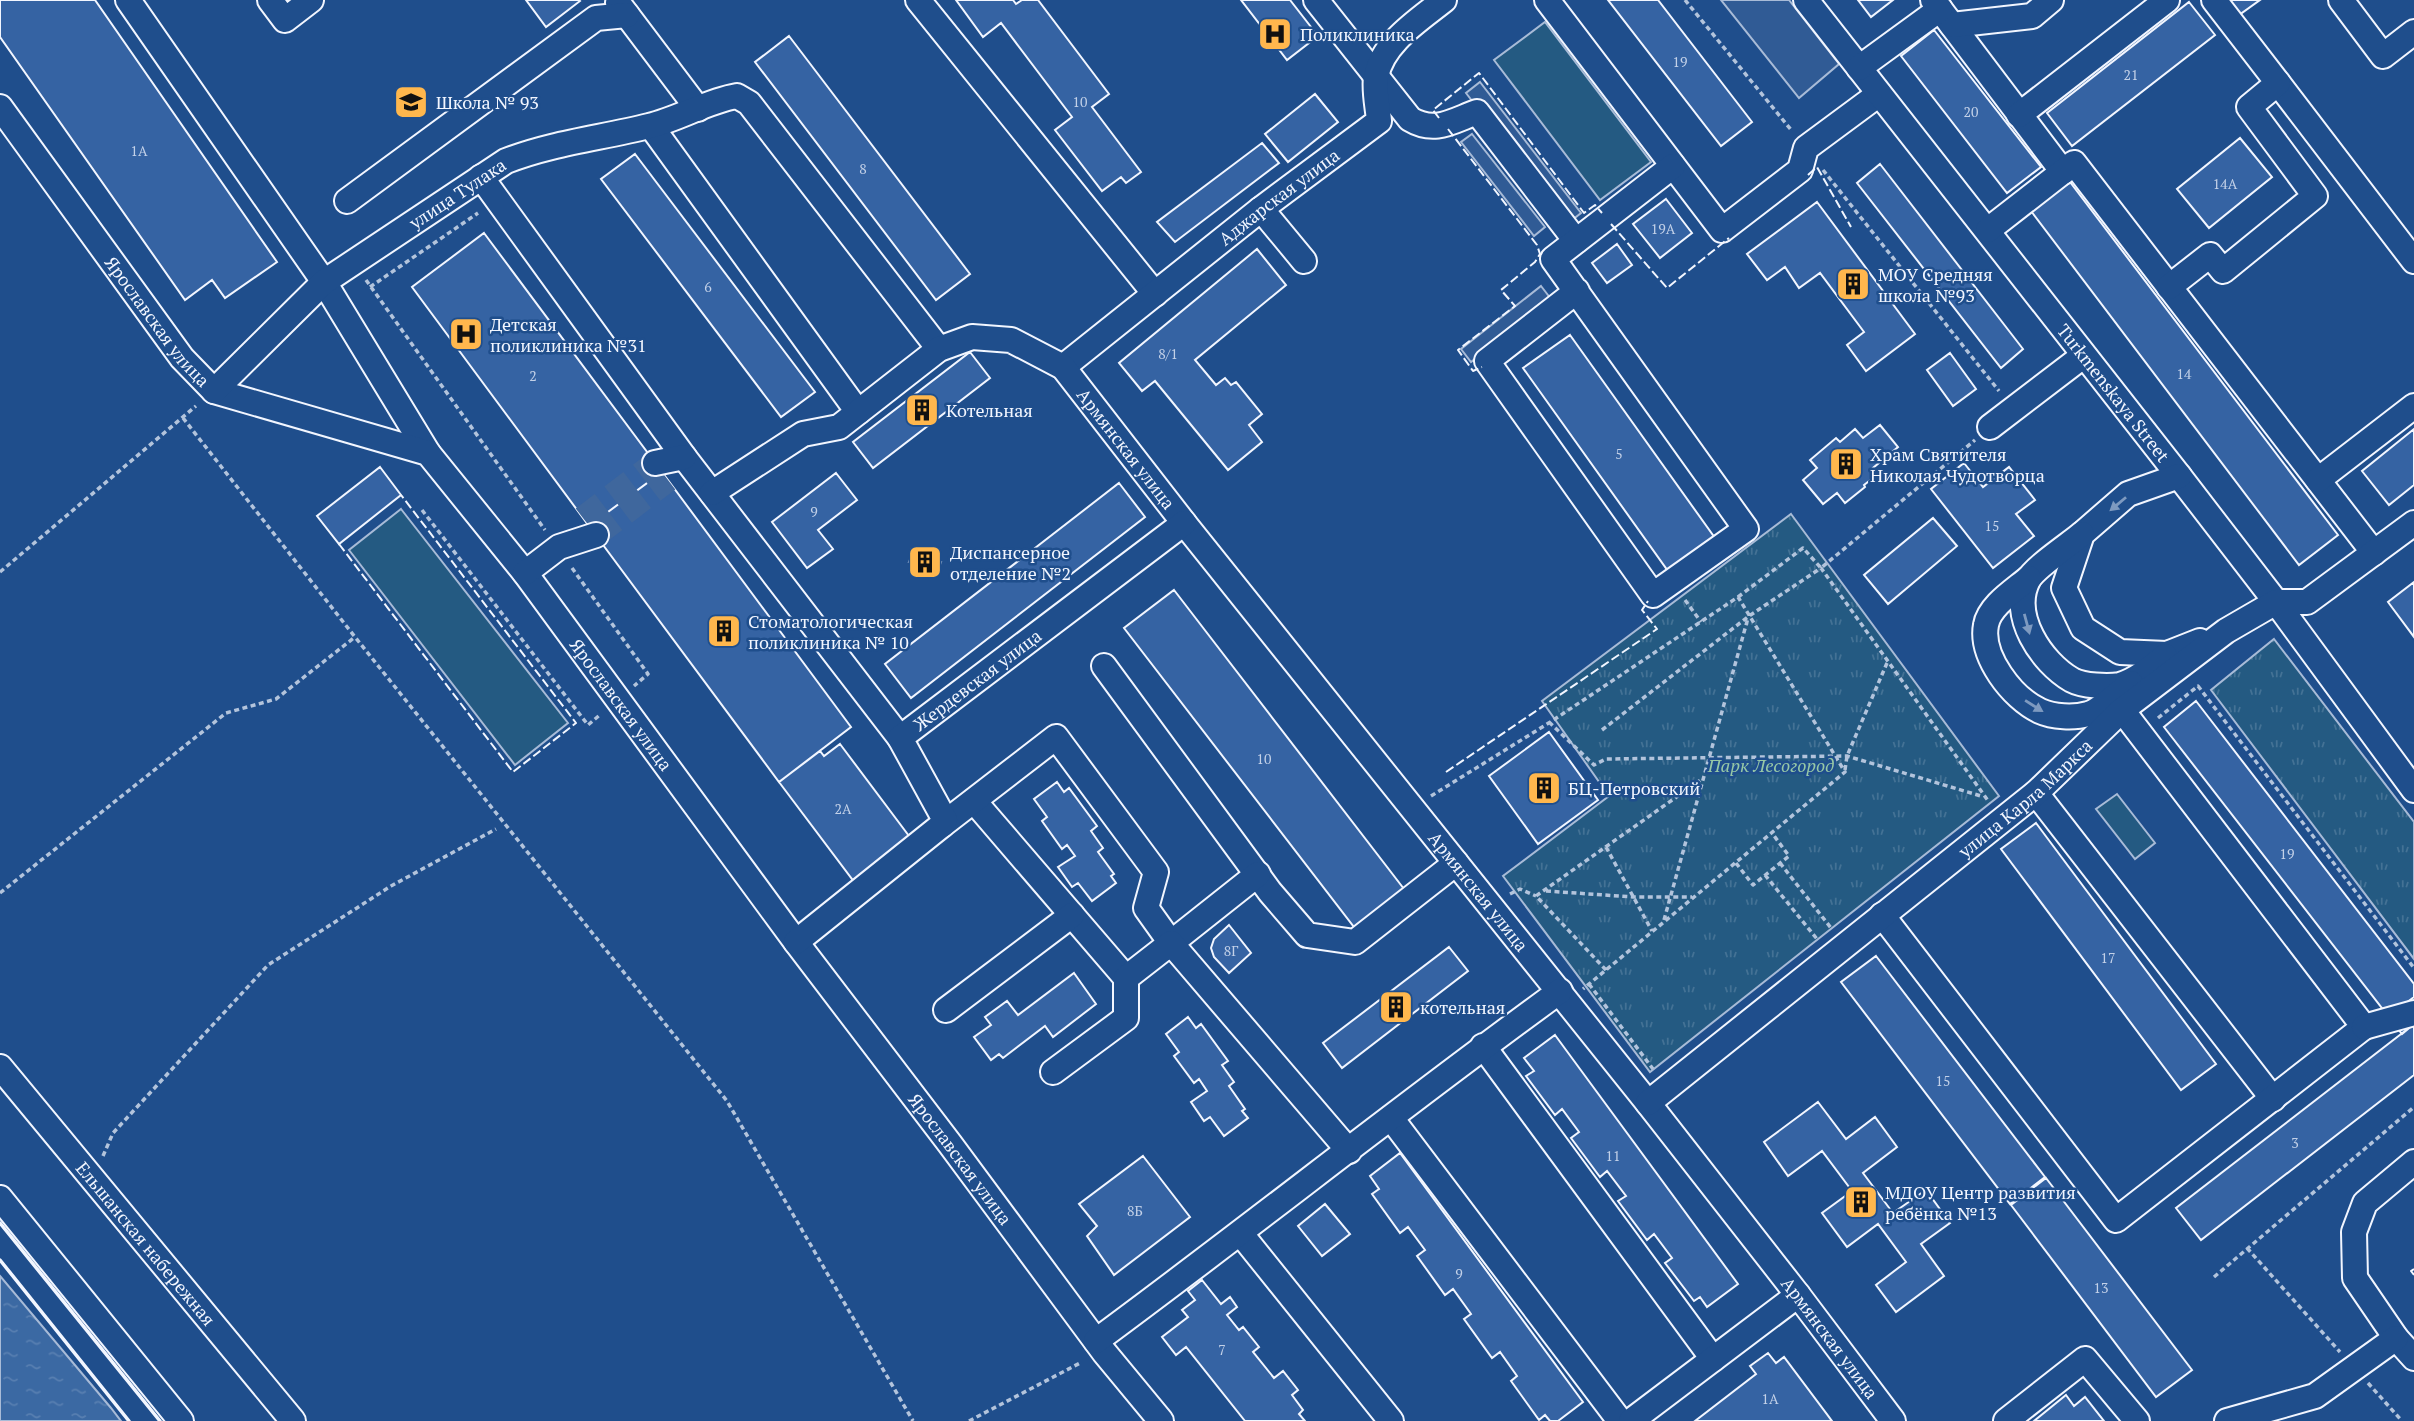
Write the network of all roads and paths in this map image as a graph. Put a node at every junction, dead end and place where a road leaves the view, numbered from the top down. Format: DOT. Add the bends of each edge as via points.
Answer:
graph roads {
  1 [pos="128,0"];
  2 [pos="270,0"];
  3 [pos="311,0"];
  4 [pos="918,0"];
  5 [pos="1316,0"];
  6 [pos="1444,0"];
  7 [pos="1547,0"];
  8 [pos="1685,0"];
  9 [pos="1806,0"];
  10 [pos="2051,0"];
  11 [pos="2167,0"];
  12 [pos="2214,0"];
  13 [pos="2341,0"];
  14 [pos="621,7"];
  15 [pos="1941,11"];
  16 [pos="2414,32"];
  17 [pos="1859,68"];
  18 [pos="1376,77"];
  19 [pos="2278,82"];
  20 [pos="1879,94"];
  21 [pos="0,107"];
  22 [pos="698,109"];
  23 [pos="2019,115"];
  24 [pos="651,126"];
  25 [pos="1806,148"];
  26 [pos="1673,166"];
  27 [pos="2063,172"];
  28 [pos="481,177"];
  29 [pos="498,199"];
  30 [pos="347,201"];
  31 [pos="1261,209"];
  32 [pos="1988,230"];
  33 [pos="1576,241"];
  34 [pos="352,261"];
  35 [pos="1304,261"];
  36 [pos="2414,261"];
  37 [pos="324,282"];
  38 [pos="370,287"];
  39 [pos="2169,287"];
  40 [pos="1577,291"];
  41 [pos="1155,294"];
  42 [pos="939,349"];
  43 [pos="2083,356"];
  44 [pos="1063,367"];
  45 [pos="214,391"];
  46 [pos="2414,406"];
  47 [pos="2013,410"];
  48 [pos="858,412"];
  49 [pos="183,418"];
  50 [pos="1990,427"];
  51 [pos="428,453"];
  52 [pos="684,457"];
  53 [pos="661,472"];
  54 [pos="2179,476"];
  55 [pos="2318,480"];
  56 [pos="712,494"];
  57 [pos="422,510"];
  58 [pos="1184,523"];
  59 [pos="2414,523"];
  60 [pos="590,527"];
  61 [pos="2082,534"];
  62 [pos="559,548"];
  63 [pos="2374,553"];
  64 [pos="1821,568"];
  65 [pos="0,572"];
  66 [pos="525,573"];
  67 [pos="2029,578"];
  68 [pos="1738,597"];
  69 [pos="2277,602"];
  70 [pos="1749,616"];
  71 [pos="2226,631"];
  72 [pos="355,637"];
  73 [pos="2167,654"];
  74 [pos="1887,662"];
  75 [pos="1104,666"];
  76 [pos="2144,673"];
  77 [pos="648,674"];
  78 [pos="2198,686"];
  79 [pos="2122,710"];
  80 [pos="1549,722"];
  81 [pos="588,725"];
  82 [pos="1602,730"];
  83 [pos="900,738"];
  84 [pos="1836,756"];
  85 [pos="1847,756"];
  86 [pos="1710,758"];
  87 [pos="1844,772"];
  88 [pos="1704,777"];
  89 [pos="2414,790"];
  90 [pos="2036,793"];
  91 [pos="974,801"];
  92 [pos="1412,808"];
  93 [pos="942,825"];
  94 [pos="496,829"];
  95 [pos="1772,833"];
  96 [pos="1606,847"];
  97 [pos="1456,863"];
  98 [pos="1736,863"];
  99 [pos="1780,863"];
  100 [pos="1258,874"];
  101 [pos="1765,875"];
  102 [pos="1544,891"];
  103 [pos="0,893"];
  104 [pos="1633,897"];
  105 [pos="1670,897"];
  106 [pos="1694,897"];
  107 [pos="1072,915"];
  108 [pos="1882,915"];
  109 [pos="1663,923"];
  110 [pos="1652,932"];
  111 [pos="1835,932"];
  112 [pos="796,942"];
  113 [pos="1171,943"];
  114 [pos="1821,943"];
  115 [pos="2414,968"];
  116 [pos="1606,970"];
  117 [pos="1126,978"];
  118 [pos="1560,991"];
  119 [pos="946,1010"];
  120 [pos="2414,1013"];
  121 [pos="2364,1027"];
  122 [pos="1483,1046"];
  123 [pos="0,1067"];
  124 [pos="1053,1072"];
  125 [pos="1656,1073"];
  126 [pos="2273,1100"];
  127 [pos="1648,1103"];
  128 [pos="2414,1107"];
  129 [pos="1391,1118"];
  130 [pos="1349,1151"];
  131 [pos="2414,1162"];
  132 [pos="93,1179"];
  133 [pos="0,1198"];
  134 [pos="1241,1234"];
  135 [pos="2247,1248"];
  136 [pos="2214,1276"];
  137 [pos="1798,1295"];
  138 [pos="2396,1338"];
  139 [pos="1100,1346"];
  140 [pos="2414,1358"];
  141 [pos="1713,1359"];
  142 [pos="2356,1369"];
  143 [pos="181,1421"];
  144 [pos="293,1421"];
  145 [pos="913,1421"];
  146 [pos="969,1421"];
  147 [pos="1161,1421"];
  148 [pos="1391,1421"];
  149 [pos="1620,1421"];
  150 [pos="1631,1421"];
  151 [pos="1893,1421"];
  152 [pos="2006,1421"];
  153 [pos="2137,1421"];
  154 [pos="2227,1421"];
  155 [pos="2402,1421"];
  1 -- 37 [label="street"];
  2 -- 3 [label="street" via="285,20"];
  4 -- 41 [label="street"];
  5 -- 18 [label="street"];
  6 -- 18 [label="street" via="1386,53"];
  7 -- 26 [label="street"];
  8 -- 25 [label="path"];
  9 -- 17 [label="street, Turkmenskaya Street"];
  10 -- 15 [label="street" via="2032,16"];
  11 -- 23 [label="street"];
  12 -- 19 [label="street"];
  13 -- 16 [label="street" via="2384,56"];
  14 -- 22 [label="street"];
  14 -- 30 [label="street" via="596,18"];
  15 -- 17 [label="street"];
  15 -- 23 [label="street"];
  17 -- 20 [label="street, Turkmenskaya Street"];
  18 -- 31 [label="street, Аджарская улица" via="1379,121"];
  18 -- 33 [label="street" via="1410,119 1422,126 1436,127 1477,112"];
  19 -- 36 [label="street"];
  19 -- 39 [label="street" via="2249,107 2315,197 2222,271 2210,255"];
  20 -- 25 [label="street"];
  20 -- 32 [label="street, Turkmenskaya Street"];
  21 -- 45 [label="street, Ярославская улица" via="182,358"];
  22 -- 24 [label="street, улица Тулака"];
  22 -- 42 [label="street, улица Тулака" via="737,96 749,103"];
  23 -- 27 [label="street"];
  24 -- 28 [label="street, улица Тулака" via="529,152"];
  24 -- 48 [label="street"];
  25 -- 26 [label="street" via="1800,170 1722,230"];
  25 -- 47 [label="path"];
  26 -- 33 [label="street"];
  27 -- 32 [label="street"];
  27 -- 39 [label="street" via="2074,163"];
  28 -- 29 [label="street"];
  28 -- 34 [label="street, улица Тулака"];
  29 -- 38 [label="path"];
  29 -- 52 [label="street"];
  31 -- 35 [label="street"];
  31 -- 41 [label="street, Аджарская улица"];
  32 -- 43 [label="street, Turkmenskaya Street"];
  33 -- 40 [label="street" via="1553,258"];
  34 -- 37 [label="street, улица Тулака"];
  34 -- 38 [label="path"];
  37 -- 45 [label="street, улица Тулака"];
  37 -- 51 [label="street"];
  38 -- 62 [label="path"];
  39 -- 55 [label="street"];
  40 -- 40 [label="street" via="1746,528 1653,595 1487,361"];
  41 -- 44 [label="street, Аджарская улица"];
  42 -- 44 [label="street" via="972,337 1011,340"];
  42 -- 48 [label="street"];
  43 -- 47 [label="street"];
  43 -- 54 [label="street, Turkmenskaya Street"];
  44 -- 58 [label="street, Армянская улица"];
  45 -- 49 [label="path"];
  45 -- 51 [label="street, Ярославская улица"];
  46 -- 55 [label="street"];
  47 -- 50 [label="street"];
  48 -- 56 [label="street" via="839,427 803,434"];
  49 -- 65 [label="path"];
  49 -- 72 [label="path"];
  50 -- 64 [label="path"];
  51 -- 66 [label="street, Ярославская улица"];
  52 -- 53 [label="street"];
  52 -- 56 [label="street"];
  54 -- 61 [label="street, one-way" via="2128,494"];
  54 -- 69 [label="street, Turkmenskaya Street"];
  55 -- 63 [label="street"];
  56 -- 83 [label="street"];
  57 -- 81 [label="path"];
  58 -- 83 [label="street, Жердевская улица"];
  58 -- 92 [label="street, Армянская улица"];
  59 -- 63 [label="street, улица Карла Маркса"];
  60 -- 62 [label="street"];
  61 -- 67 [label="street"];
  61 -- 73 [label="street" via="2064,588 2083,628 2120,652"];
  62 -- 66 [label="street"];
  62 -- 77 [label="path"];
  63 -- 69 [label="street, улица Карла Маркса" via="2307,602"];
  64 -- 68 [label="path" via="1803,548"];
  64 -- 70 [label="path"];
  64 -- 74 [label="path"];
  66 -- 112 [label="street, Ярославская улица"];
  67 -- 76 [label="street, one-way" via="2022,597 2026,628 2038,647 2073,681 2119,685"];
  67 -- 76 [label="street, one-way" via="1996,607 1986,622 1984,642 2001,676 2027,703 2059,716 2090,714"];
  68 -- 70 [label="path"];
  68 -- 80 [label="path"];
  69 -- 71 [label="street, улица Карла Маркса"];
  69 -- 89 [label="street, Turkmenskaya Street"];
  70 -- 82 [label="path"];
  70 -- 84 [label="path"];
  70 -- 86 [label="path"];
  71 -- 73 [label="street"];
  71 -- 79 [label="street, улица Карла Маркса"];
  72 -- 103 [label="path" via="276,699 226,713"];
  72 -- 145 [label="path" via="727,1101"];
  73 -- 76 [label="street"];
  74 -- 85 [label="path"];
  74 -- 85 [label="path" via="1983,796"];
  75 -- 100 [label="street"];
  78 -- 115 [label="path"];
  79 -- 90 [label="street, улица Карла Маркса"];
  79 -- 121 [label="street"];
  80 -- 86 [label="path" via="1594,765 1606,759"];
  80 -- 92 [label="path"];
  83 -- 93 [label="street, Жердевская улица" via="945,820"];
  84 -- 85 [label="path"];
  84 -- 86 [label="path"];
  84 -- 87 [label="path"];
  85 -- 87 [label="path"];
  86 -- 88 [label="path"];
  87 -- 95 [label="path"];
  88 -- 96 [label="path"];
  88 -- 105 [label="path"];
  90 -- 108 [label="street, улица Карла Маркса"];
  90 -- 126 [label="street"];
  91 -- 93 [label="street"];
  91 -- 107 [label="street"];
  91 -- 113 [label="street" via="1056,737 1156,872 1146,908"];
  92 -- 97 [label="street, Армянская улица"];
  93 -- 112 [label="street"];
  94 -- 132 [label="path" via="391,886 268,965 113,1133"];
  95 -- 98 [label="path"];
  95 -- 99 [label="path" via="1790,856"];
  96 -- 102 [label="path"];
  96 -- 104 [label="path"];
  97 -- 100 [label="street" via="1355,942 1307,935"];
  97 -- 118 [label="street, Армянская улица"];
  98 -- 101 [label="path" via="1753,885"];
  98 -- 106 [label="path"];
  99 -- 101 [label="path"];
  99 -- 111 [label="path"];
  100 -- 113 [label="street"];
  101 -- 114 [label="path"];
  102 -- 104 [label="path"];
  102 -- 116 [label="path" via="1536,897"];
  104 -- 105 [label="path"];
  104 -- 110 [label="path"];
  105 -- 106 [label="path"];
  105 -- 109 [label="path"];
  106 -- 109 [label="path"];
  107 -- 117 [label="street"];
  107 -- 119 [label="street"];
  108 -- 126 [label="street" via="2116,1220"];
  108 -- 127 [label="street, улица Карла Маркса"];
  109 -- 110 [label="path"];
  110 -- 116 [label="path"];
  112 -- 139 [label="street, Ярославская улица"];
  113 -- 117 [label="street"];
  113 -- 130 [label="street"];
  116 -- 125 [label="path" via="1589,984"];
  117 -- 124 [label="street" via="1126,1018"];
  118 -- 122 [label="street"];
  118 -- 127 [label="street, Армянская улица"];
  120 -- 121 [label="street"];
  121 -- 126 [label="street"];
  122 -- 129 [label="street"];
  122 -- 141 [label="street"];
  123 -- 132 [label="street, Ельшанская набережная"];
  127 -- 137 [label="street, Армянская улица"];
  128 -- 135 [label="path"];
  129 -- 130 [label="street"];
  129 -- 149 [label="street"];
  130 -- 134 [label="street"];
  131 -- 138 [label="street" via="2365,1202 2354,1232 2355,1278"];
  132 -- 144 [label="street, Ельшанская набережная"];
  133 -- 143 [label="street"];
  134 -- 139 [label="street"];
  134 -- 148 [label="street"];
  135 -- 136 [label="path"];
  135 -- 142 [label="path"];
  137 -- 141 [label="street"];
  137 -- 151 [label="street, Армянская улица"];
  138 -- 140 [label="street"];
  138 -- 142 [label="street"];
  139 -- 146 [label="path"];
  139 -- 147 [label="street, Ярославская улица"];
  141 -- 150 [label="street"];
  142 -- 154 [label="street" via="2315,1396"];
  142 -- 155 [label="path"];
  152 -- 153 [label="street" via="2085,1359"];
}
